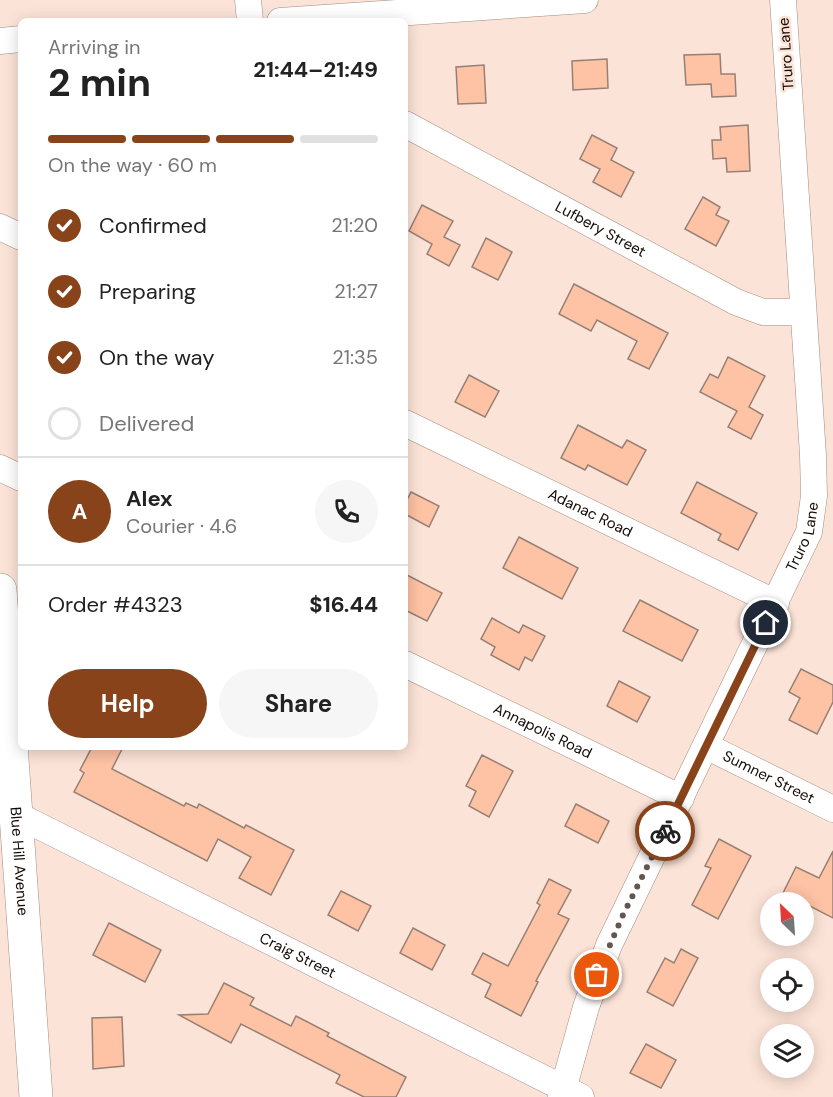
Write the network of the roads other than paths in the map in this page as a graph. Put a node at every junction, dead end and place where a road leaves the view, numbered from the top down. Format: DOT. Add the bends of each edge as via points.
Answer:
graph roads {
  1 [pos="248,0"];
  2 [pos="585,0"];
  3 [pos="783,0"];
  4 [pos="250,18"];
  5 [pos="331,18"];
  6 [pos="18,39"];
  7 [pos="0,40"];
  8 [pos="408,126"];
  9 [pos="0,227"];
  10 [pos="18,236"];
  11 [pos="802,312"];
  12 [pos="408,424"];
  13 [pos="0,468"];
  14 [pos="18,477"];
  15 [pos="823,496"];
  16 [pos="0,590"];
  17 [pos="776,603"];
  18 [pos="408,665"];
  19 [pos="706,746"];
  20 [pos="681,798"];
  21 [pos="833,809"];
  22 [pos="15,814"];
  23 [pos="569,1094"];
  24 [pos="36,1097"];
  1 -- 4 [label="street"];
  2 -- 5 [label="street"];
  3 -- 11 [label="street, Truro Lane"];
  6 -- 7 [label="street"];
  8 -- 11 [label="street, Lufbery Street" via="736,302 763,312"];
  9 -- 10 [label="street"];
  11 -- 15 [label="street, Truro Lane" via="813,455"];
  12 -- 17 [label="street, Adanac Road"];
  13 -- 14 [label="street"];
  15 -- 17 [label="street, Truro Lane"];
  16 -- 22 [label="highway, Blue Hill Avenue"];
  17 -- 19 [label="street, Truro Lane"];
  18 -- 20 [label="street, Annapolis Road"];
  19 -- 20 [label="street, Truro Lane"];
  19 -- 21 [label="street, Sumner Street"];
  20 -- 23 [label="street, Truro Lane" via="597,975 583,1016"];
  22 -- 23 [label="street, Craig Street"];
  22 -- 24 [label="highway, Blue Hill Avenue"];
}
